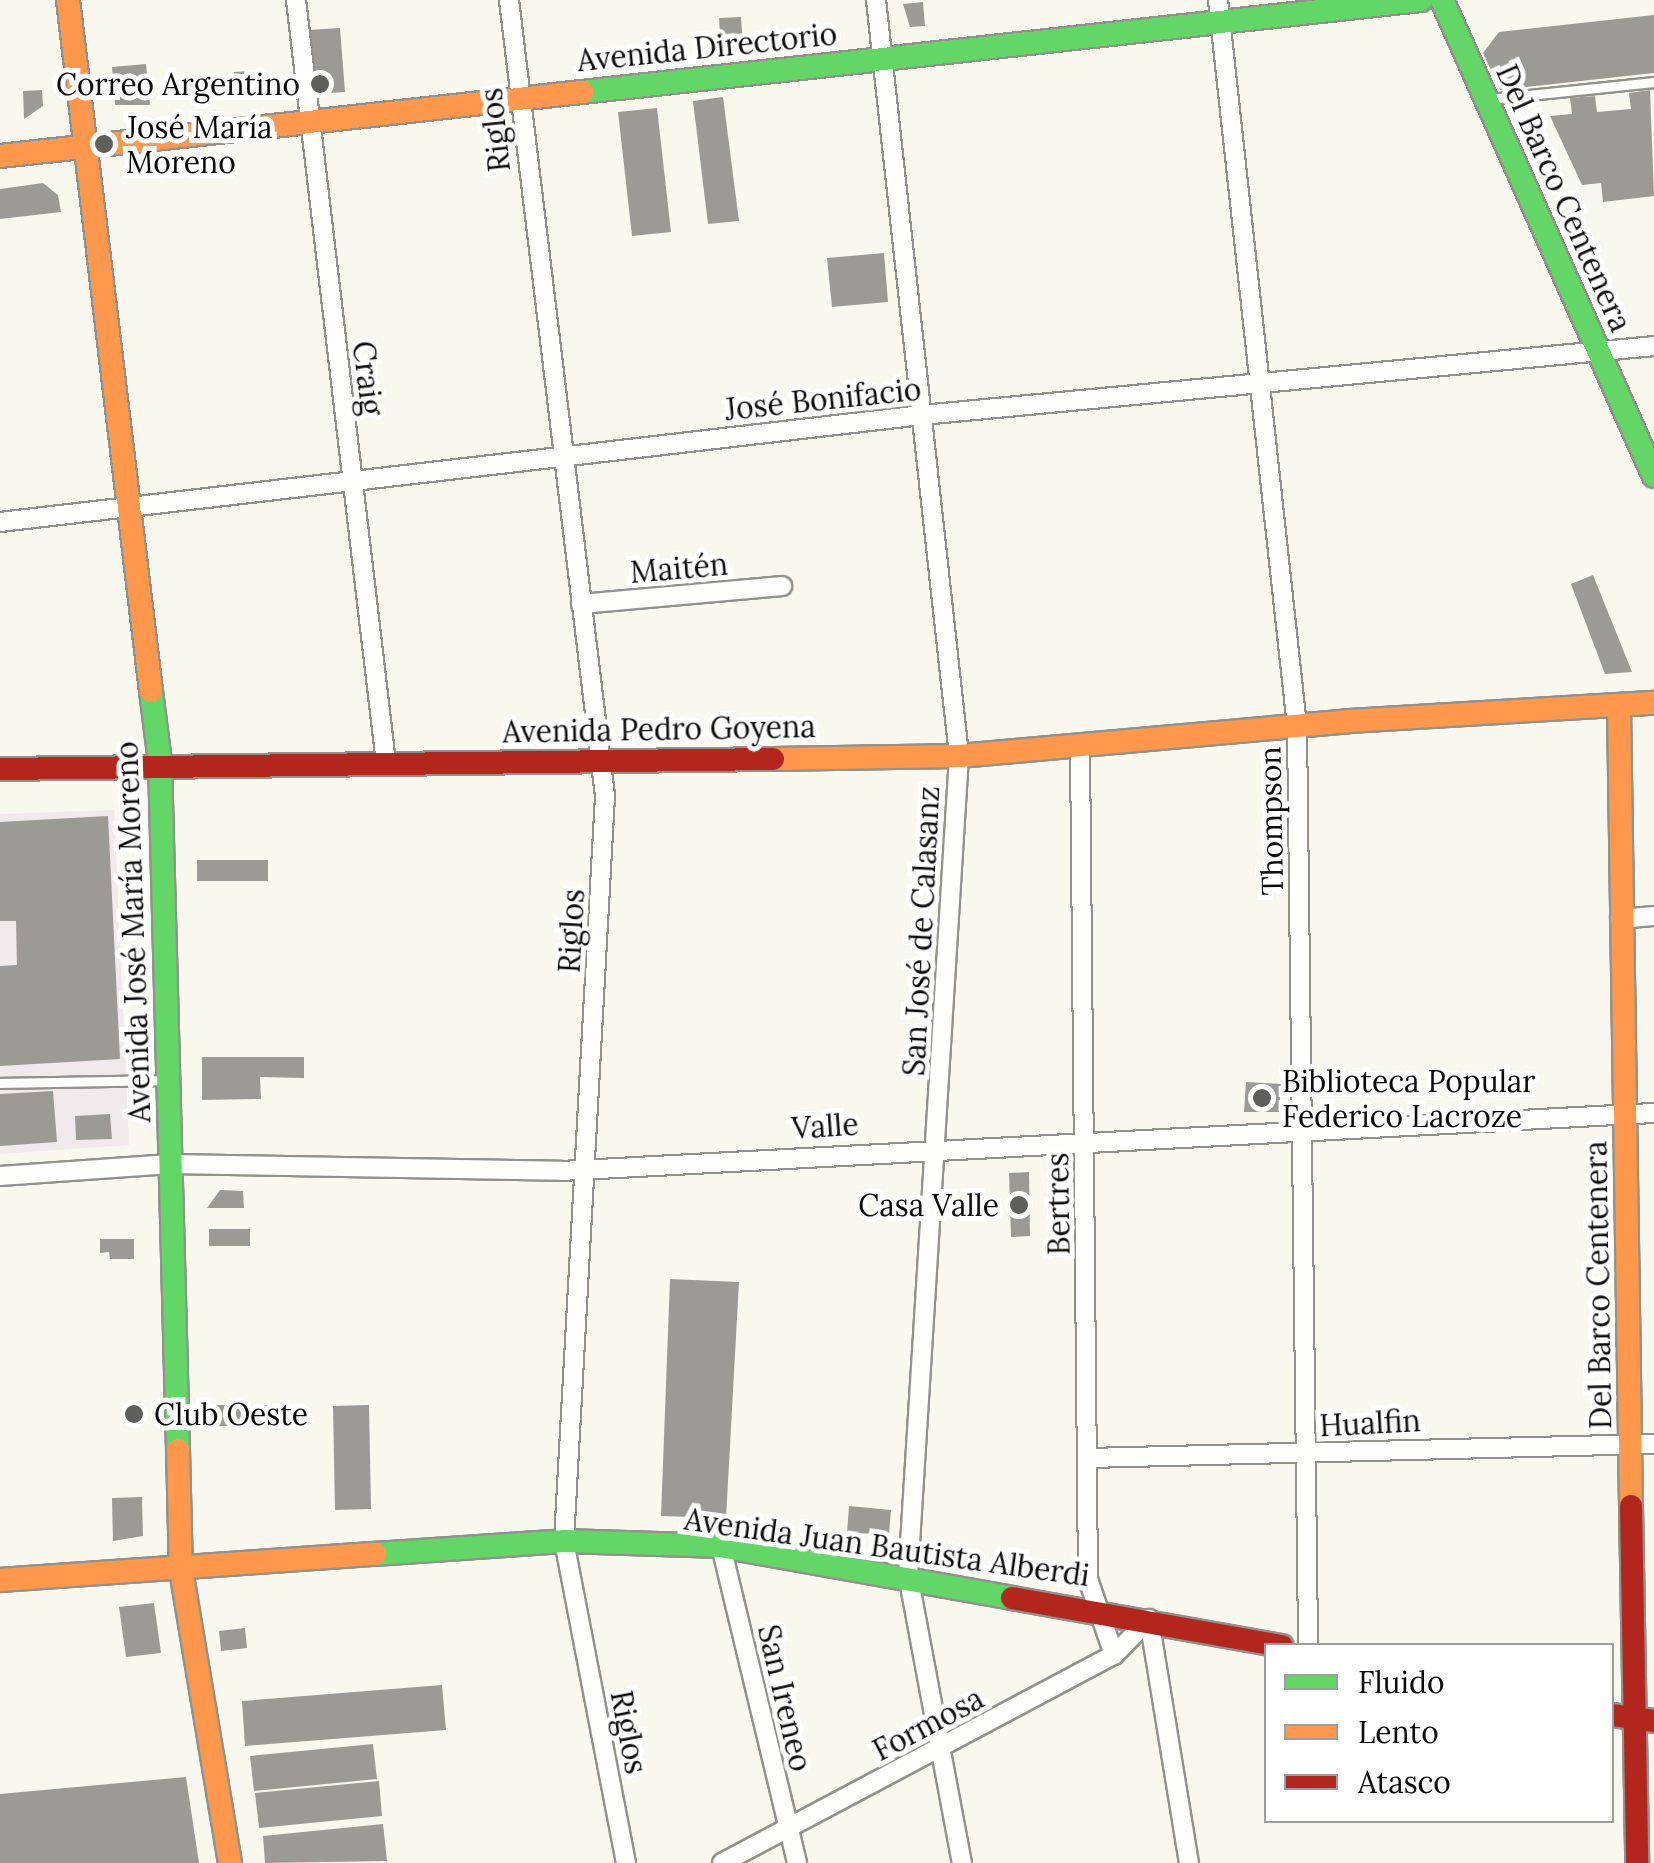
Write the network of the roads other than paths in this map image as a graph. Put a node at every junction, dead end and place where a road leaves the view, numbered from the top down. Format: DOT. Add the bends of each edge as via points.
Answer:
graph roads {
  1 [pos="68,0"];
  2 [pos="296,0"];
  3 [pos="509,0"];
  4 [pos="876,0"];
  5 [pos="1421,0"];
  6 [pos="1442,0"];
  7 [pos="1219,12"];
  8 [pos="882,59"];
  9 [pos="1654,82"];
  10 [pos="519,96"];
  11 [pos="1487,99"];
  12 [pos="309,122"];
  13 [pos="86,146"];
  14 [pos="0,156"];
  15 [pos="1654,346"];
  16 [pos="1598,350"];
  17 [pos="1256,383"];
  18 [pos="922,416"];
  19 [pos="561,456"];
  20 [pos="1654,476"];
  21 [pos="353,484"];
  22 [pos="132,509"];
  23 [pos="0,522"];
  24 [pos="782,586"];
  25 [pos="581,604"];
  26 [pos="1654,703"];
  27 [pos="1619,707"];
  28 [pos="1308,726"];
  29 [pos="1080,748"];
  30 [pos="959,756"];
  31 [pos="599,761"];
  32 [pos="160,762"];
  33 [pos="386,763"];
  34 [pos="0,770"];
  35 [pos="1654,916"];
  36 [pos="1620,919"];
  37 [pos="167,1080"];
  38 [pos="0,1083"];
  39 [pos="1654,1112"];
  40 [pos="1625,1115"];
  41 [pos="1304,1128"];
  42 [pos="1085,1141"];
  43 [pos="936,1146"];
  44 [pos="172,1164"];
  45 [pos="586,1168"];
  46 [pos="0,1176"];
  47 [pos="1643,1444"];
  48 [pos="1306,1454"];
  49 [pos="1088,1458"];
  50 [pos="564,1541"];
  51 [pos="721,1546"];
  52 [pos="181,1570"];
  53 [pos="908,1575"];
  54 [pos="0,1580"];
  55 [pos="1099,1609"];
  56 [pos="1149,1619"];
  57 [pos="1267,1643"];
  58 [pos="1308,1643"];
  59 [pos="1114,1655"];
  60 [pos="1614,1714"];
  61 [pos="1645,1720"];
  62 [pos="939,1750"];
  63 [pos="788,1829"];
  64 [pos="230,1863"];
  65 [pos="626,1863"];
  66 [pos="722,1863"];
  67 [pos="797,1863"];
  68 [pos="962,1863"];
  69 [pos="1189,1863"];
  70 [pos="1637,1863"];
  1 -- 13 [label="main road, Avenida José María Moreno"];
  2 -- 12 [label="street, Craig"];
  3 -- 10 [label="street, Riglos"];
  4 -- 8 [label="street, San José de Calasanz"];
  5 -- 7 [label="main road, Avenida Directorio"];
  6 -- 11 [label="main road, Del Barco Centenera"];
  7 -- 8 [label="main road, Avenida Directorio"];
  7 -- 17 [label="street, Thompson"];
  8 -- 10 [label="main road, Avenida Directorio"];
  8 -- 18 [label="street, San José de Calasanz"];
  9 -- 11 [label="lane"];
  10 -- 12 [label="main road, Avenida Directorio"];
  10 -- 19 [label="street, Riglos"];
  11 -- 16 [label="main road, Del Barco Centenera"];
  12 -- 13 [label="main road, Avenida Directorio"];
  12 -- 21 [label="street, Craig"];
  13 -- 14 [label="main road, Avenida Directorio"];
  13 -- 22 [label="main road, Avenida José María Moreno"];
  15 -- 16 [label="street, José Bonifacio"];
  16 -- 17 [label="street, José Bonifacio"];
  16 -- 20 [label="main road, Del Barco Centenera"];
  17 -- 18 [label="street, José Bonifacio"];
  17 -- 28 [label="street, Thompson"];
  18 -- 19 [label="street, José Bonifacio"];
  18 -- 30 [label="street, San José de Calasanz"];
  19 -- 21 [label="street, José Bonifacio"];
  19 -- 25 [label="street, Riglos"];
  21 -- 22 [label="street, José Bonifacio"];
  21 -- 33 [label="street, Craig"];
  22 -- 23 [label="street, José Bonifacio"];
  22 -- 32 [label="main road, Avenida José María Moreno"];
  24 -- 25 [label="street, Maitén"];
  25 -- 31 [label="street, Riglos"];
  26 -- 27 [label="main road, Avenida Pedro Goyena"];
  27 -- 28 [label="main road, Avenida Pedro Goyena" via="1545,720 1349,731"];
  27 -- 36 [label="main road, Del Barco Centenera"];
  28 -- 29 [label="main road, Avenida Pedro Goyena"];
  28 -- 41 [label="street, Thompson"];
  29 -- 30 [label="main road, Avenida Pedro Goyena"];
  29 -- 42 [label="street, Bertres"];
  30 -- 31 [label="main road, Avenida Pedro Goyena"];
  30 -- 43 [label="street, San José de Calasanz"];
  31 -- 33 [label="main road, Avenida Pedro Goyena"];
  31 -- 45 [label="street, Riglos" via="604,796"];
  32 -- 33 [label="main road, Avenida Pedro Goyena"];
  32 -- 34 [label="main road, Avenida Pedro Goyena"];
  32 -- 37 [label="main road, Avenida José María Moreno"];
  35 -- 36 [label="street"];
  36 -- 40 [label="main road, Del Barco Centenera"];
  37 -- 38 [label="lane"];
  37 -- 44 [label="main road, Avenida José María Moreno"];
  39 -- 40 [label="street, Valle"];
  40 -- 41 [label="street, Valle"];
  40 -- 47 [label="main road, Del Barco Centenera"];
  41 -- 42 [label="street, Valle"];
  41 -- 48 [label="street, Thompson"];
  42 -- 43 [label="street, Valle"];
  42 -- 49 [label="street, Bertres"];
  43 -- 45 [label="street, Valle"];
  43 -- 53 [label="street, San José de Calasanz"];
  44 -- 45 [label="street, Valle"];
  44 -- 46 [label="street, Valle"];
  44 -- 52 [label="main road, Avenida José María Moreno"];
  45 -- 50 [label="street, Riglos"];
  47 -- 48 [label="street, Hualfin"];
  47 -- 61 [label="main road, Del Barco Centenera"];
  48 -- 49 [label="street, Hualfin"];
  48 -- 58 [label="street, Thompson"];
  49 -- 55 [label="street, Bertres" via="1088,1579"];
  50 -- 51 [label="main road, Avenida Juan Bautista Alberdi"];
  50 -- 52 [label="main road, Avenida Juan Bautista Alberdi"];
  50 -- 65 [label="street, Riglos"];
  51 -- 53 [label="main road, Avenida Juan Bautista Alberdi"];
  51 -- 63 [label="street, San Ireneo"];
  52 -- 54 [label="main road, Avenida Juan Bautista Alberdi"];
  52 -- 64 [label="main road, Avenida José María Moreno"];
  53 -- 55 [label="main road, Avenida Juan Bautista Alberdi"];
  53 -- 62 [label="street, San José de Calasanz"];
  55 -- 56 [label="main road, Avenida Juan Bautista Alberdi"];
  55 -- 59 [label="street, Bertres"];
  56 -- 57 [label="main road, Avenida Juan Bautista Alberdi"];
  56 -- 59 [label="street, Formosa"];
  56 -- 69 [label="street"];
  59 -- 62 [label="street, Formosa"];
  60 -- 61 [label="main road"];
  61 -- 70 [label="main road, Del Barco Centenera"];
  62 -- 63 [label="street, Formosa"];
  62 -- 68 [label="street, San José de Calasanz"];
  63 -- 66 [label="street, Formosa"];
  63 -- 67 [label="street, San Ireneo"];
}
